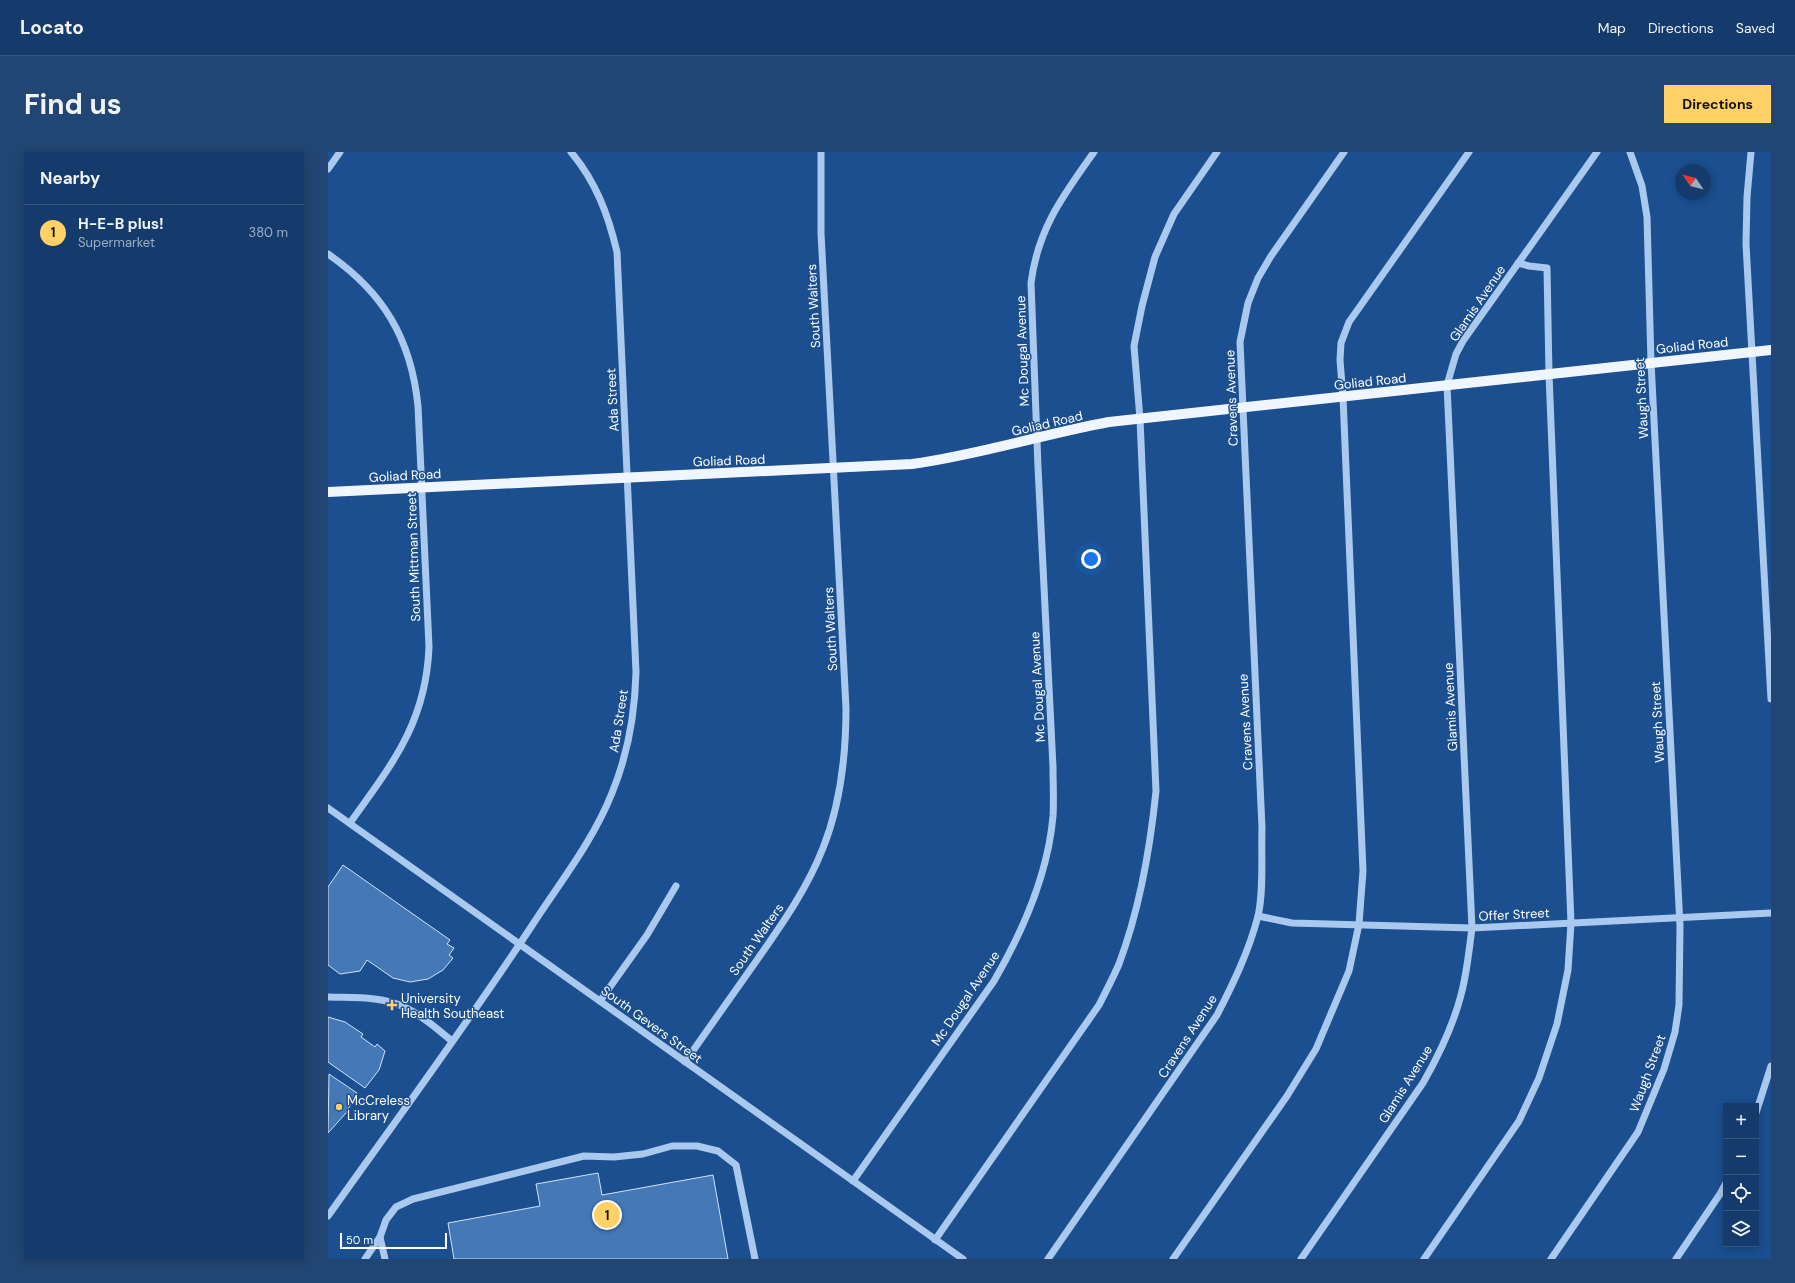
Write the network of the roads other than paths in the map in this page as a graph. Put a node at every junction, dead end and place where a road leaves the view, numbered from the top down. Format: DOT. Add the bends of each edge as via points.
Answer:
graph roads {
  1 [pos="340,152"];
  2 [pos="571,152"];
  3 [pos="829,152"];
  4 [pos="1094,152"];
  5 [pos="1217,152"];
  6 [pos="1344,152"];
  7 [pos="1469,152"];
  8 [pos="1597,152"];
  9 [pos="1630,152"];
  10 [pos="1751,152"];
  11 [pos="821,155"];
  12 [pos="328,169"];
  13 [pos="328,254"];
  14 [pos="1518,263"];
  15 [pos="1771,350"];
  16 [pos="1752,352"];
  17 [pos="1651,362"];
  18 [pos="1550,374"];
  19 [pos="1447,385"];
  20 [pos="1343,397"];
  21 [pos="1243,408"];
  22 [pos="1140,419"];
  23 [pos="1037,439"];
  24 [pos="834,468"];
  25 [pos="628,477"];
  26 [pos="422,488"];
  27 [pos="328,492"];
  28 [pos="1771,700"];
  29 [pos="328,808"];
  30 [pos="350,823"];
  31 [pos="676,886"];
  32 [pos="1771,913"];
  33 [pos="1258,916"];
  34 [pos="1678,918"];
  35 [pos="1571,923"];
  36 [pos="1359,924"];
  37 [pos="1472,928"];
  38 [pos="520,944"];
  39 [pos="328,997"];
  40 [pos="600,1001"];
  41 [pos="452,1041"];
  42 [pos="685,1062"];
  43 [pos="1771,1066"];
  44 [pos="1759,1104"];
  45 [pos="853,1181"];
  46 [pos="1723,1188"];
  47 [pos="328,1216"];
  48 [pos="380,1237"];
  49 [pos="935,1240"];
  50 [pos="365,1259"];
  51 [pos="385,1259"];
  52 [pos="755,1259"];
  53 [pos="963,1259"];
  54 [pos="1048,1259"];
  55 [pos="1173,1259"];
  56 [pos="1301,1259"];
  57 [pos="1424,1259"];
  58 [pos="1551,1259"];
  59 [pos="1676,1259"];
  1 -- 12 [label="street"];
  2 -- 25 [label="street, Ada Street" via="586,171 600,196 607,212 616,252"];
  3 -- 11 [label="street"];
  4 -- 23 [label="street, Mc Dougal Avenue" via="1054,210 1042,236 1033,267 1031,300"];
  5 -- 22 [label="street" via="1174,214 1155,257 1134,346"];
  6 -- 21 [label="street, Cravens Avenue" via="1271,256 1258,278 1248,303 1240,342"];
  7 -- 20 [label="street" via="1349,322 1341,343"];
  8 -- 14 [label="street, Glamis Avenue"];
  9 -- 17 [label="street, Waugh Street" via="1642,186 1646,217"];
  10 -- 16 [label="street" via="1746,244"];
  11 -- 24 [label="street, South Walters" via="821,233"];
  13 -- 26 [label="street, South Mittman Street" via="349,268 377,297 395,324 406,348 416,386"];
  14 -- 18 [label="street" via="1547,268"];
  14 -- 19 [label="street, Glamis Avenue" via="1463,341 1456,354"];
  15 -- 16 [label="main road, Goliad Road"];
  16 -- 17 [label="main road, Goliad Road"];
  16 -- 28 [label="street"];
  17 -- 18 [label="main road, Goliad Road"];
  17 -- 34 [label="street, Waugh Street"];
  18 -- 19 [label="main road, Goliad Road"];
  18 -- 35 [label="street"];
  19 -- 20 [label="main road, Goliad Road"];
  19 -- 37 [label="street, Glamis Avenue"];
  20 -- 21 [label="main road, Goliad Road"];
  20 -- 36 [label="street" via="1362,871"];
  21 -- 22 [label="main road, Goliad Road"];
  21 -- 33 [label="street, Cravens Avenue" via="1262,828"];
  22 -- 23 [label="main road, Goliad Road" via="1077,428"];
  22 -- 49 [label="street" via="1156,791 1151,839 1138,904 1118,964 1099,1005"];
  23 -- 24 [label="main road, Goliad Road" via="943,460"];
  23 -- 45 [label="street, Mc Dougal Avenue" via="1053,767 1053,816 1040,880 1013,949 994,981"];
  24 -- 25 [label="main road, Goliad Road"];
  24 -- 42 [label="street, South Walters" via="846,708 844,758 834,814 809,880 791,911"];
  25 -- 26 [label="main road, Goliad Road"];
  25 -- 38 [label="street, Ada Street" via="636,672 630,734 623,764 602,817"];
  26 -- 27 [label="main road, Goliad Road"];
  26 -- 30 [label="street, South Mittman Street" via="429,647 425,686 413,724 401,750"];
  29 -- 30 [label="street, South Gevers Street"];
  30 -- 38 [label="street, South Gevers Street"];
  31 -- 40 [label="street" via="647,935"];
  32 -- 34 [label="street, Offer Street"];
  33 -- 36 [label="street, Offer Street" via="1292,922"];
  33 -- 54 [label="street, Cravens Avenue" via="1235,979 1217,1015"];
  34 -- 35 [label="street, Offer Street"];
  34 -- 58 [label="street, Waugh Street" via="1679,1005 1675,1032 1664,1069 1638,1132"];
  35 -- 37 [label="street, Offer Street"];
  35 -- 57 [label="street" via="1568,970 1557,1024 1539,1078 1519,1121"];
  36 -- 37 [label="street, Offer Street"];
  36 -- 55 [label="street" via="1349,971 1316,1049 1287,1096"];
  37 -- 56 [label="street, Glamis Avenue" via="1462,994 1439,1054 1423,1083"];
  38 -- 40 [label="street, South Gevers Street"];
  38 -- 41 [label="street, Ada Street"];
  39 -- 41 [label="street" via="374,999 403,1006"];
  40 -- 42 [label="street, South Gevers Street"];
  41 -- 47 [label="street, Ada Street"];
  42 -- 45 [label="street, South Gevers Street"];
  43 -- 44 [label="street"];
  45 -- 49 [label="street, South Gevers Street"];
  46 -- 59 [label="street"];
  48 -- 50 [label="street"];
  48 -- 51 [label="street"];
  48 -- 52 [label="street" via="386,1220 396,1207 413,1199 584,1156 614,1157 643,1154 672,1146 697,1146 718,1151 736,1165"];
  49 -- 53 [label="street, South Gevers Street"];
}
